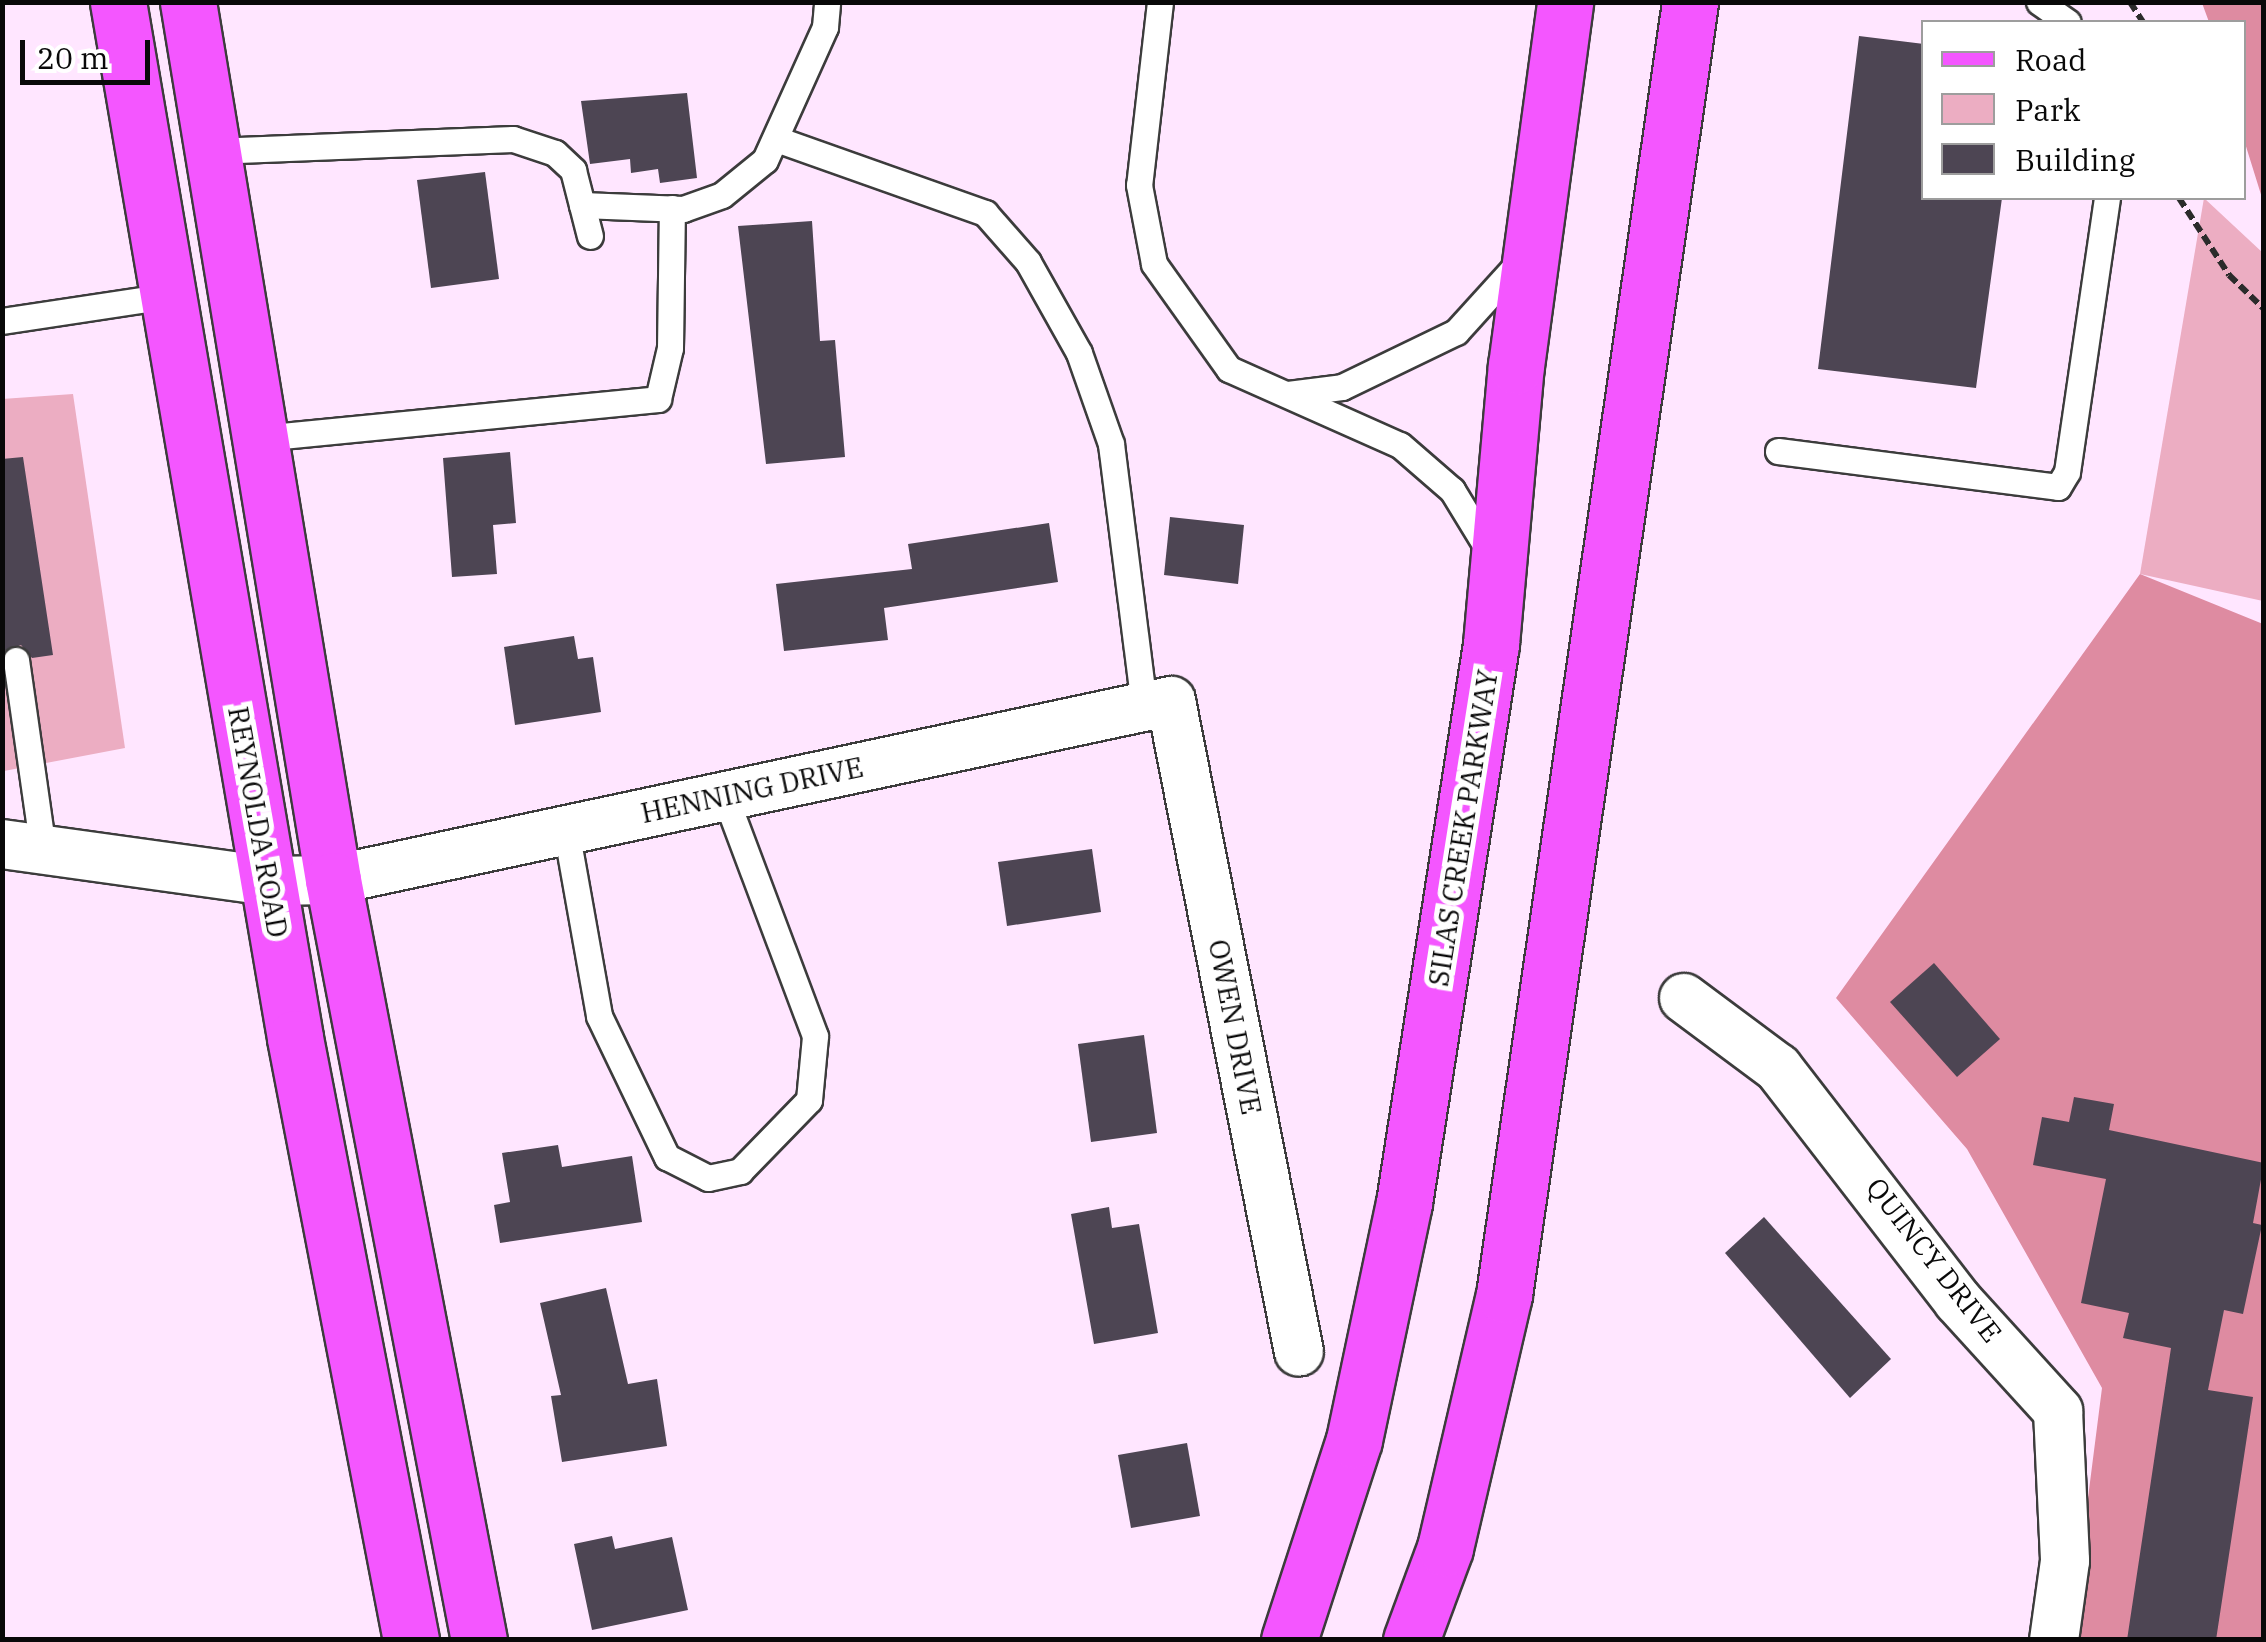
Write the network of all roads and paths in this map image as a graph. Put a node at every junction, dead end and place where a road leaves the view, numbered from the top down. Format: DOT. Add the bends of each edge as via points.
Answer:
graph roads {
  1 [pos="118,2"];
  2 [pos="188,2"];
  3 [pos="827,2"];
  4 [pos="1160,2"];
  5 [pos="1566,2"];
  6 [pos="1690,2"];
  7 [pos="2040,2"];
  8 [pos="2065,20"];
  9 [pos="776,139"];
  10 [pos="213,152"];
  11 [pos="2107,200"];
  12 [pos="2180,200"];
  13 [pos="582,205"];
  14 [pos="672,208"];
  15 [pos="590,236"];
  16 [pos="1533,247"];
  17 [pos="168,296"];
  18 [pos="2264,308"];
  19 [pos="2,321"];
  20 [pos="1278,396"];
  21 [pos="261,438"];
  22 [pos="1778,451"];
  23 [pos="1499,566"];
  24 [pos="16,660"];
  25 [pos="1158,704"];
  26 [pos="725,796"];
  27 [pos="566,830"];
  28 [pos="23,847"];
  29 [pos="268,880"];
  30 [pos="334,880"];
  31 [pos="1684,998"];
  32 [pos="1298,1352"];
  33 [pos="412,1640"];
  34 [pos="479,1640"];
  35 [pos="1289,1640"];
  36 [pos="1411,1640"];
  37 [pos="2054,1640"];
  1 -- 17 [label="main road, REYNOLDA ROAD"];
  2 -- 10 [label="main road"];
  3 -- 9 [label="lane" via="825,26"];
  4 -- 20 [label="lane" via="1139,186 1154,264 1229,369"];
  5 -- 16 [label="main road, SILAS CREEK PARKWAY"];
  6 -- 36 [label="main road" via="1504,1295 1445,1548"];
  7 -- 8 [label="lane"];
  9 -- 14 [label="lane" via="764,160 722,196"];
  9 -- 25 [label="lane" via="985,213 1028,262 1079,353 1111,444"];
  10 -- 13 [label="lane" via="512,138 555,153 574,170"];
  10 -- 21 [label="main road"];
  11 -- 22 [label="lane" via="2067,472 2058,487"];
  12 -- 18 [label="path" via="2229,275"];
  13 -- 14 [label="lane"];
  13 -- 15 [label="lane"];
  14 -- 21 [label="lane" via="670,348 658,399"];
  16 -- 20 [label="lane" via="1456,332 1342,386"];
  16 -- 23 [label="main road, SILAS CREEK PARKWAY"];
  17 -- 19 [label="lane"];
  17 -- 29 [label="main road, REYNOLDA ROAD"];
  20 -- 23 [label="lane" via="1348,416 1400,444 1452,490"];
  21 -- 30 [label="main road"];
  23 -- 35 [label="main road, SILAS CREEK PARKWAY" via="1404,1203 1354,1440"];
  24 -- 28 [label="lane"];
  25 -- 26 [label="street, HENNING DRIVE"];
  25 -- 32 [label="street, OWEN DRIVE"];
  26 -- 27 [label="street, HENNING DRIVE"];
  26 -- 27 [label="lane" via="815,1036 809,1100 740,1171 708,1178 667,1158 599,1016"];
  27 -- 30 [label="street, HENNING DRIVE"];
  28 -- 29 [label="street, HENNING DRIVE"];
  29 -- 30 [label="street, HENNING DRIVE"];
  29 -- 33 [label="main road, REYNOLDA ROAD"];
  30 -- 34 [label="main road"];
  31 -- 37 [label="street, QUINCY DRIVE" via="1778,1068 1958,1301 2058,1411 2064,1561"];
}
